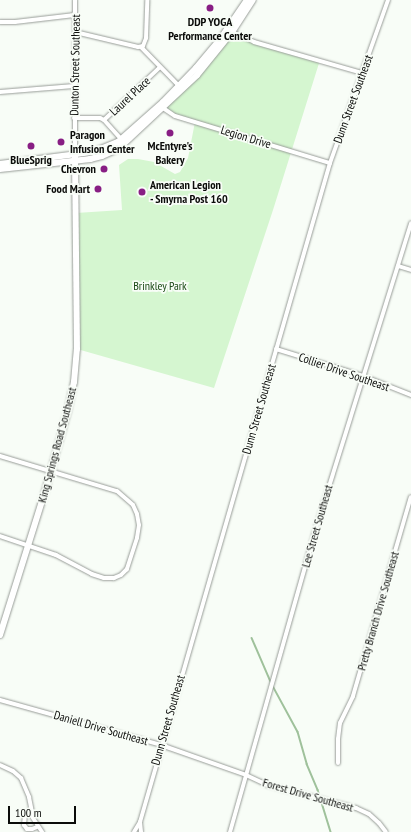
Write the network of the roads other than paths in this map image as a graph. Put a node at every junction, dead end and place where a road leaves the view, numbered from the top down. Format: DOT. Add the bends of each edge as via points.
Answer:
graph roads {
  1 [pos="75,0"];
  2 [pos="147,0"];
  3 [pos="247,0"];
  4 [pos="253,0"];
  5 [pos="388,0"];
  6 [pos="75,15"];
  7 [pos="0,22"];
  8 [pos="75,32"];
  9 [pos="232,32"];
  10 [pos="141,47"];
  11 [pos="160,67"];
  12 [pos="362,73"];
  13 [pos="74,86"];
  14 [pos="179,86"];
  15 [pos="0,92"];
  16 [pos="163,108"];
  17 [pos="74,118"];
  18 [pos="104,120"];
  19 [pos="121,139"];
  20 [pos="75,158"];
  21 [pos="330,163"];
  22 [pos="0,164"];
  23 [pos="0,169"];
  24 [pos="411,223"];
  25 [pos="398,266"];
  26 [pos="411,270"];
  27 [pos="276,349"];
  28 [pos="363,376"];
  29 [pos="411,395"];
  30 [pos="0,456"];
  31 [pos="51,472"];
  32 [pos="411,497"];
  33 [pos="0,536"];
  34 [pos="28,545"];
  35 [pos="3,617"];
  36 [pos="0,635"];
  37 [pos="0,700"];
  38 [pos="161,745"];
  39 [pos="338,763"];
  40 [pos="0,765"];
  41 [pos="246,775"];
  42 [pos="31,810"];
  43 [pos="140,822"];
  44 [pos="37,827"];
  45 [pos="42,832"];
  46 [pos="134,832"];
  47 [pos="141,832"];
  48 [pos="230,832"];
  49 [pos="386,832"];
  1 -- 6 [label="street, Dunton Street Southeast"];
  2 -- 10 [label="street" via="146,41"];
  3 -- 14 [label="main road" via="219,41"];
  4 -- 9 [label="main road"];
  5 -- 12 [label="street, Dunn Street Southeast"];
  6 -- 7 [label="street"];
  6 -- 8 [label="street, Dunton Street Southeast"];
  8 -- 10 [label="street"];
  8 -- 13 [label="street, Dunton Street Southeast"];
  9 -- 12 [label="street" via="247,40"];
  9 -- 16 [label="main road" via="197,75"];
  10 -- 11 [label="street"];
  11 -- 14 [label="street"];
  11 -- 18 [label="street, Laurel Place"];
  12 -- 21 [label="street, Dunn Street Southeast"];
  13 -- 15 [label="street"];
  13 -- 17 [label="street, Dunton Street Southeast"];
  14 -- 19 [label="main road"];
  16 -- 20 [label="main road" via="118,149 102,156"];
  16 -- 21 [label="street, Legion Drive" via="176,116"];
  17 -- 18 [label="street, Laurel Place"];
  17 -- 20 [label="street, Dunton Street Southeast"];
  18 -- 19 [label="street"];
  19 -- 20 [label="main road"];
  20 -- 22 [label="main road"];
  20 -- 23 [label="main road"];
  20 -- 31 [label="main road, King Springs Road Southeast" via="76,360 70,402"];
  21 -- 27 [label="street, Dunn Street Southeast"];
  24 -- 25 [label="street, Lee Street Southeast"];
  25 -- 26 [label="street"];
  25 -- 28 [label="street, Lee Street Southeast"];
  27 -- 28 [label="street, Collier Drive Southeast"];
  27 -- 38 [label="street, Dunn Street Southeast"];
  28 -- 29 [label="street, Collier Drive Southeast"];
  28 -- 41 [label="street, Lee Street Southeast" via="316,529"];
  30 -- 31 [label="street"];
  31 -- 34 [label="main road, King Springs Road Southeast"];
  31 -- 34 [label="street" via="117,491 133,505 139,525 131,559 121,575 104,578"];
  32 -- 39 [label="street, Pretty Branch Drive Southeast" via="353,696 340,723"];
  33 -- 34 [label="street"];
  34 -- 35 [label="main road, King Springs Road Southeast"];
  35 -- 36 [label="main road, King Springs Road Southeast"];
  37 -- 38 [label="street, Daniell Drive Southeast"];
  38 -- 41 [label="street, Daniell Drive Southeast"];
  38 -- 43 [label="street, Dunn Street Southeast"];
  40 -- 42 [label="street" via="21,778 26,787"];
  41 -- 48 [label="street, Lee Street Southeast"];
  41 -- 49 [label="street, Forest Drive Southeast" via="267,785 356,808 369,814"];
  42 -- 44 [label="street"];
  42 -- 44 [label="street" via="25,815 24,825 32,830"];
  43 -- 46 [label="street, Dunn Street Southeast"];
  43 -- 47 [label="street, Dunn Street Southeast"];
  44 -- 45 [label="street"];
}
